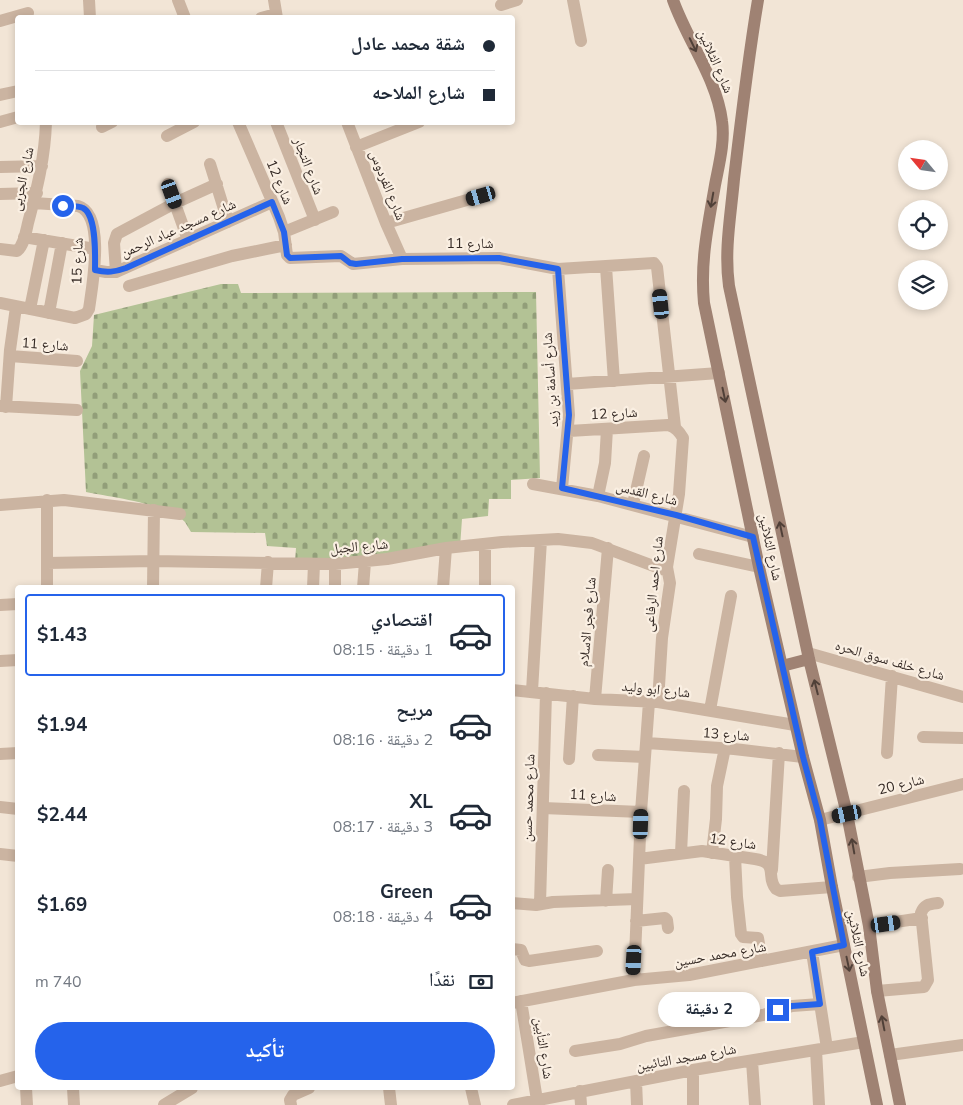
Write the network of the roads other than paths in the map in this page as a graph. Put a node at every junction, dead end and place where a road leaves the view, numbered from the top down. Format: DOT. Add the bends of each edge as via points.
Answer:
graph roads {
  1 [pos="23,0"];
  2 [pos="89,0"];
  3 [pos="178,0"];
  4 [pos="274,0"];
  5 [pos="517,0"];
  6 [pos="573,0"];
  7 [pos="673,0"];
  8 [pos="758,0"];
  9 [pos="501,5"];
  10 [pos="28,15"];
  11 [pos="90,15"];
  12 [pos="185,15"];
  13 [pos="277,15"];
  14 [pos="15,18"];
  15 [pos="0,21"];
  16 [pos="581,41"];
  17 [pos="15,92"];
  18 [pos="0,95"];
  19 [pos="15,118"];
  20 [pos="0,122"];
  21 [pos="46,125"];
  22 [pos="188,125"];
  23 [pos="239,125"];
  24 [pos="277,125"];
  25 [pos="348,125"];
  26 [pos="411,125"];
  27 [pos="167,136"];
  28 [pos="723,140"];
  29 [pos="738,141"];
  30 [pos="356,147"];
  31 [pos="210,164"];
  32 [pos="42,166"];
  33 [pos="0,167"];
  34 [pos="168,184"];
  35 [pos="217,184"];
  36 [pos="0,194"];
  37 [pos="481,196"];
  38 [pos="35,198"];
  39 [pos="272,202"];
  40 [pos="175,203"];
  41 [pos="333,212"];
  42 [pos="314,220"];
  43 [pos="228,222"];
  44 [pos="386,223"];
  45 [pos="24,237"];
  46 [pos="44,240"];
  47 [pos="188,240"];
  48 [pos="62,243"];
  49 [pos="287,248"];
  50 [pos="0,249"];
  51 [pos="95,249"];
  52 [pos="402,259"];
  53 [pos="652,262"];
  54 [pos="606,267"];
  55 [pos="558,269"];
  56 [pos="95,270"];
  57 [pos="116,272"];
  58 [pos="129,286"];
  59 [pos="0,304"];
  60 [pos="16,307"];
  61 [pos="30,309"];
  62 [pos="49,313"];
  63 [pos="7,358"];
  64 [pos="77,361"];
  65 [pos="719,374"];
  66 [pos="669,377"];
  67 [pos="614,381"];
  68 [pos="567,384"];
  69 [pos="3,406"];
  70 [pos="77,410"];
  71 [pos="675,427"];
  72 [pos="607,429"];
  73 [pos="569,431"];
  74 [pos="644,456"];
  75 [pos="533,484"];
  76 [pos="562,488"];
  77 [pos="598,496"];
  78 [pos="47,500"];
  79 [pos="633,504"];
  80 [pos="0,506"];
  81 [pos="154,510"];
  82 [pos="180,514"];
  83 [pos="676,515"];
  84 [pos="753,537"];
  85 [pos="541,540"];
  86 [pos="485,544"];
  87 [pos="446,548"];
  88 [pos="608,548"];
  89 [pos="699,554"];
  90 [pos="153,562"];
  91 [pos="268,562"];
  92 [pos="365,562"];
  93 [pos="47,563"];
  94 [pos="314,564"];
  95 [pos="335,564"];
  96 [pos="759,567"];
  97 [pos="667,571"];
  98 [pos="47,585"];
  99 [pos="153,585"];
  100 [pos="266,585"];
  101 [pos="313,585"];
  102 [pos="335,585"];
  103 [pos="363,585"];
  104 [pos="443,585"];
  105 [pos="485,585"];
  106 [pos="731,596"];
  107 [pos="15,604"];
  108 [pos="0,605"];
  109 [pos="809,656"];
  110 [pos="15,660"];
  111 [pos="0,661"];
  112 [pos="782,666"];
  113 [pos="892,676"];
  114 [pos="515,690"];
  115 [pos="532,691"];
  116 [pos="546,693"];
  117 [pos="573,696"];
  118 [pos="963,696"];
  119 [pos="595,699"];
  120 [pos="654,702"];
  121 [pos="710,710"];
  122 [pos="796,725"];
  123 [pos="923,736"];
  124 [pos="963,738"];
  125 [pos="646,743"];
  126 [pos="724,748"];
  127 [pos="15,753"];
  128 [pos="779,753"];
  129 [pos="887,753"];
  130 [pos="0,754"];
  131 [pos="598,755"];
  132 [pos="803,757"];
  133 [pos="569,758"];
  134 [pos="645,758"];
  135 [pos="963,784"];
  136 [pos="684,791"];
  137 [pos="0,807"];
  138 [pos="543,808"];
  139 [pos="15,809"];
  140 [pos="641,812"];
  141 [pos="847,814"];
  142 [pos="820,820"];
  143 [pos="680,853"];
  144 [pos="712,853"];
  145 [pos="0,854"];
  146 [pos="15,856"];
  147 [pos="735,856"];
  148 [pos="640,858"];
  149 [pos="960,869"];
  150 [pos="608,870"];
  151 [pos="772,870"];
  152 [pos="858,877"];
  153 [pos="832,888"];
  154 [pos="637,899"];
  155 [pos="606,901"];
  156 [pos="515,903"];
  157 [pos="540,904"];
  158 [pos="938,904"];
  159 [pos="922,918"];
  160 [pos="636,921"];
  161 [pos="869,926"];
  162 [pos="668,928"];
  163 [pos="844,945"];
  164 [pos="515,949"];
  165 [pos="597,951"];
  166 [pos="812,952"];
  167 [pos="762,961"];
  168 [pos="634,980"];
  169 [pos="877,992"];
  170 [pos="517,1002"];
  171 [pos="820,1004"];
  172 [pos="864,1042"];
  173 [pos="963,1045"];
  174 [pos="822,1049"];
  175 [pos="574,1051"];
  176 [pos="890,1055"];
  177 [pos="868,1059"];
  178 [pos="752,1060"];
  179 [pos="693,1070"];
  180 [pos="15,1077"];
  181 [pos="0,1081"];
  182 [pos="636,1081"];
  183 [pos="26,1090"];
  184 [pos="73,1090"];
  185 [pos="189,1090"];
  186 [pos="304,1090"];
  187 [pos="390,1090"];
  188 [pos="471,1090"];
  189 [pos="580,1091"];
  190 [pos="526,1103"];
  191 [pos="27,1105"];
  192 [pos="74,1105"];
  193 [pos="164,1105"];
  194 [pos="291,1105"];
  195 [pos="391,1105"];
  196 [pos="475,1105"];
  197 [pos="581,1105"];
  198 [pos="637,1105"];
  199 [pos="693,1105"];
  200 [pos="755,1105"];
  201 [pos="819,1105"];
  202 [pos="877,1105"];
  203 [pos="900,1105"];
  1 -- 10 [label="street"];
  2 -- 11 [label="street"];
  3 -- 12 [label="street"];
  4 -- 13 [label="street"];
  5 -- 9 [label="street"];
  6 -- 16 [label="street"];
  7 -- 28 [label="street, شارع الثلاثين, one-way" via="718,100"];
  8 -- 29 [label="street, شارع الثلاثين"];
  14 -- 15 [label="street"];
  17 -- 18 [label="street"];
  19 -- 20 [label="street"];
  21 -- 32 [label="street, شارع الجربى"];
  22 -- 27 [label="street"];
  23 -- 39 [label="street, شارع 12"];
  24 -- 42 [label="street, شارع التجار"];
  25 -- 30 [label="street, شارع الفردوس"];
  26 -- 30 [label="street"];
  28 -- 29 [label="street"];
  28 -- 65 [label="street, شارع الثلاثين, one-way" via="704,245 702,274 704,303"];
  109 -- 29 [label="street, شارع الثلاثين, one-way" via="729,286 726,256"];
  30 -- 44 [label="street, شارع الفردوس"];
  31 -- 35 [label="street"];
  32 -- 33 [label="street"];
  32 -- 38 [label="street, شارع الجربى"];
  34 -- 40 [label="street"];
  35 -- 40 [label="street"];
  35 -- 43 [label="street"];
  36 -- 38 [label="street"];
  37 -- 44 [label="street"];
  38 -- 45 [label="street, شارع الجربى"];
  38 -- 51 [label="street, شارع 15" via="83,208 90,216"];
  39 -- 43 [label="street, شارع مسجد عباد الرحمن"];
  39 -- 49 [label="street, شارع 12"];
  40 -- 47 [label="street"];
  40 -- 57 [label="street" via="118,234 114,243"];
  41 -- 42 [label="street"];
  42 -- 49 [label="street"];
  43 -- 47 [label="street, شارع مسجد عباد الرحمن"];
  44 -- 52 [label="street, شارع الفردوس"];
  45 -- 46 [label="street"];
  45 -- 50 [label="street" via="20,250"];
  46 -- 48 [label="street"];
  46 -- 61 [label="street"];
  47 -- 57 [label="street, شارع مسجد عباد الرحمن"];
  48 -- 51 [label="street"];
  48 -- 62 [label="street"];
  49 -- 52 [label="street, شارع 11" via="341,256 353,264"];
  49 -- 58 [label="street" via="232,256"];
  51 -- 56 [label="street, شارع 15"];
  52 -- 55 [label="street, شارع 11" via="499,258"];
  53 -- 54 [label="street, شارع 11"];
  53 -- 66 [label="street, شارع احمد الرفاعى" via="657,267"];
  54 -- 55 [label="street, شارع 11"];
  54 -- 67 [label="street"];
  55 -- 68 [label="street, شارع أسامة بن زيد"];
  56 -- 57 [label="street, شارع مسجد عباد الرحمن"];
  56 -- 62 [label="street, شارع 15" via="86,314 75,318"];
  59 -- 60 [label="street"];
  60 -- 61 [label="street"];
  60 -- 63 [label="street"];
  61 -- 62 [label="street"];
  63 -- 64 [label="street, شارع 11"];
  63 -- 69 [label="street"];
  65 -- 66 [label="street"];
  65 -- 84 [label="street, شارع الثلاثين, one-way"];
  66 -- 67 [label="street"];
  66 -- 71 [label="street, شارع احمد الرفاعى"];
  67 -- 68 [label="street"];
  68 -- 73 [label="street, شارع أسامة بن زيد"];
  69 -- 70 [label="street"];
  71 -- 72 [label="street, شارع 12"];
  71 -- 83 [label="street, شارع احمد الرفاعى" via="683,438 684,446"];
  72 -- 73 [label="street, شارع 12"];
  72 -- 77 [label="street"];
  73 -- 76 [label="street, شارع أسامة بن زيد"];
  74 -- 79 [label="street"];
  75 -- 76 [label="street, شارع القدس"];
  76 -- 77 [label="street, شارع القدس"];
  77 -- 79 [label="street, شارع القدس"];
  78 -- 80 [label="street"];
  78 -- 81 [label="street"];
  78 -- 93 [label="street"];
  79 -- 83 [label="street, شارع القدس"];
  81 -- 82 [label="street"];
  81 -- 90 [label="street"];
  83 -- 84 [label="street, شارع القدس"];
  83 -- 97 [label="street, شارع احمد الرفاعى"];
  84 -- 96 [label="street, شارع الثلاثين"];
  85 -- 86 [label="street, شارع الجبل"];
  85 -- 88 [label="street, شارع الجبل" via="575,540"];
  85 -- 115 [label="street"];
  86 -- 87 [label="street, شارع الجبل"];
  86 -- 105 [label="street"];
  87 -- 92 [label="street, شارع الجبل"];
  87 -- 104 [label="street"];
  88 -- 97 [label="street, شارع الجبل"];
  88 -- 119 [label="street, شارع فجر الاسلام"];
  89 -- 96 [label="street"];
  90 -- 91 [label="street, شارع الجبل"];
  90 -- 93 [label="street, شارع الجبل"];
  90 -- 99 [label="street"];
  91 -- 94 [label="street, شارع الجبل"];
  91 -- 100 [label="street"];
  92 -- 95 [label="street, شارع الجبل"];
  92 -- 103 [label="street"];
  93 -- 98 [label="street"];
  94 -- 95 [label="street, شارع الجبل"];
  94 -- 101 [label="street"];
  95 -- 102 [label="street"];
  96 -- 112 [label="street, شارع الثلاثين"];
  97 -- 120 [label="street, شارع احمد الرفاعى" via="670,583"];
  106 -- 121 [label="street"];
  107 -- 108 [label="street"];
  109 -- 112 [label="street"];
  109 -- 113 [label="street, شارع خلف سوق الحره"];
  141 -- 109 [label="street, شارع الثلاثين, one-way"];
  110 -- 111 [label="street"];
  112 -- 122 [label="street, شارع الثلاثين"];
  113 -- 118 [label="street, شارع خلف سوق الحره"];
  113 -- 129 [label="street"];
  114 -- 115 [label="street, شارع ابو وليد"];
  115 -- 116 [label="street, شارع ابو وليد"];
  116 -- 117 [label="street, شارع ابو وليد"];
  116 -- 138 [label="street, شارع محمد حسن"];
  117 -- 119 [label="street, شارع ابو وليد"];
  117 -- 133 [label="street"];
  119 -- 120 [label="street, شارع ابو وليد"];
  120 -- 121 [label="street, شارع ابو وليد"];
  120 -- 125 [label="street, شارع احمد الرفاعى"];
  121 -- 122 [label="street, شارع ابو وليد"];
  122 -- 132 [label="street, شارع الثلاثين"];
  123 -- 124 [label="street"];
  125 -- 126 [label="street, شارع 13"];
  125 -- 134 [label="street, شارع احمد الرفاعى"];
  126 -- 128 [label="street, شارع 13"];
  126 -- 144 [label="street" via="717,786"];
  127 -- 130 [label="street"];
  128 -- 132 [label="street, شارع 13"];
  128 -- 151 [label="street"];
  131 -- 134 [label="street"];
  132 -- 142 [label="street, شارع الثلاثين"];
  134 -- 140 [label="street, شارع احمد الرفاعى"];
  135 -- 141 [label="street, شارع 20"];
  136 -- 143 [label="street"];
  137 -- 139 [label="street"];
  138 -- 140 [label="street, شارع 11"];
  138 -- 157 [label="street, شارع محمد حسن"];
  140 -- 148 [label="street, شارع احمد الرفاعى"];
  141 -- 142 [label="street, شارع 20"];
  152 -- 141 [label="street, شارع الثلاثين, one-way"];
  142 -- 153 [label="street, شارع الثلاثين"];
  143 -- 144 [label="street, شارع 12"];
  143 -- 148 [label="street, شارع 12"];
  144 -- 147 [label="street, شارع 12"];
  145 -- 146 [label="street"];
  147 -- 151 [label="street, شارع 12" via="762,860"];
  147 -- 167 [label="street" via="741,934 758,938"];
  148 -- 154 [label="street, شارع احمد الرفاعى"];
  149 -- 152 [label="street"];
  150 -- 155 [label="street"];
  151 -- 153 [label="street" via="773,887 780,891"];
  152 -- 161 [label="street, شارع الثلاثين"];
  153 -- 163 [label="street, شارع الثلاثين"];
  154 -- 155 [label="street"];
  154 -- 160 [label="street, شارع احمد الرفاعى"];
  155 -- 157 [label="street"];
  156 -- 157 [label="street"];
  158 -- 159 [label="street" via="924,906"];
  159 -- 161 [label="street"];
  159 -- 169 [label="street" via="927,985"];
  160 -- 162 [label="street" via="665,918"];
  160 -- 168 [label="street, شارع احمد الرفاعى"];
  161 -- 169 [label="street, شارع الثلاثين"];
  163 -- 166 [label="street, شارع محمد حسين"];
  163 -- 172 [label="street, شارع الثلاثين, one-way"];
  164 -- 165 [label="street" via="521,950 527,960"];
  166 -- 167 [label="street, شارع محمد حسين"];
  166 -- 171 [label="street"];
  167 -- 168 [label="street, شارع محمد حسين" via="688,975"];
  168 -- 170 [label="street, شارع محمد حسين"];
  176 -- 169 [label="street, شارع الثلاثين, one-way"];
  170 -- 190 [label="street, شارع التأبين"];
  171 -- 174 [label="street"];
  171 -- 175 [label="street" via="792,1006 762,1016"];
  172 -- 174 [label="street, شارع مسجد التائبين"];
  172 -- 177 [label="street, شارع الثلاثين"];
  173 -- 176 [label="street"];
  174 -- 178 [label="street, شارع مسجد التائبين"];
  174 -- 201 [label="street"];
  176 -- 177 [label="street"];
  176 -- 203 [label="street, شارع الثلاثين"];
  177 -- 202 [label="street, شارع الثلاثين"];
  178 -- 179 [label="street, شارع مسجد التائبين"];
  178 -- 200 [label="street"];
  179 -- 182 [label="street, شارع مسجد التائبين"];
  179 -- 199 [label="street"];
  180 -- 181 [label="street"];
  182 -- 189 [label="street, شارع مسجد التائبين"];
  182 -- 198 [label="street"];
  183 -- 191 [label="street"];
  184 -- 192 [label="street"];
  185 -- 193 [label="street"];
  186 -- 194 [label="street" via="293,1094"];
  187 -- 195 [label="street"];
  188 -- 196 [label="street"];
  189 -- 190 [label="street, شارع مسجد التائبين"];
  189 -- 197 [label="street"];
}
